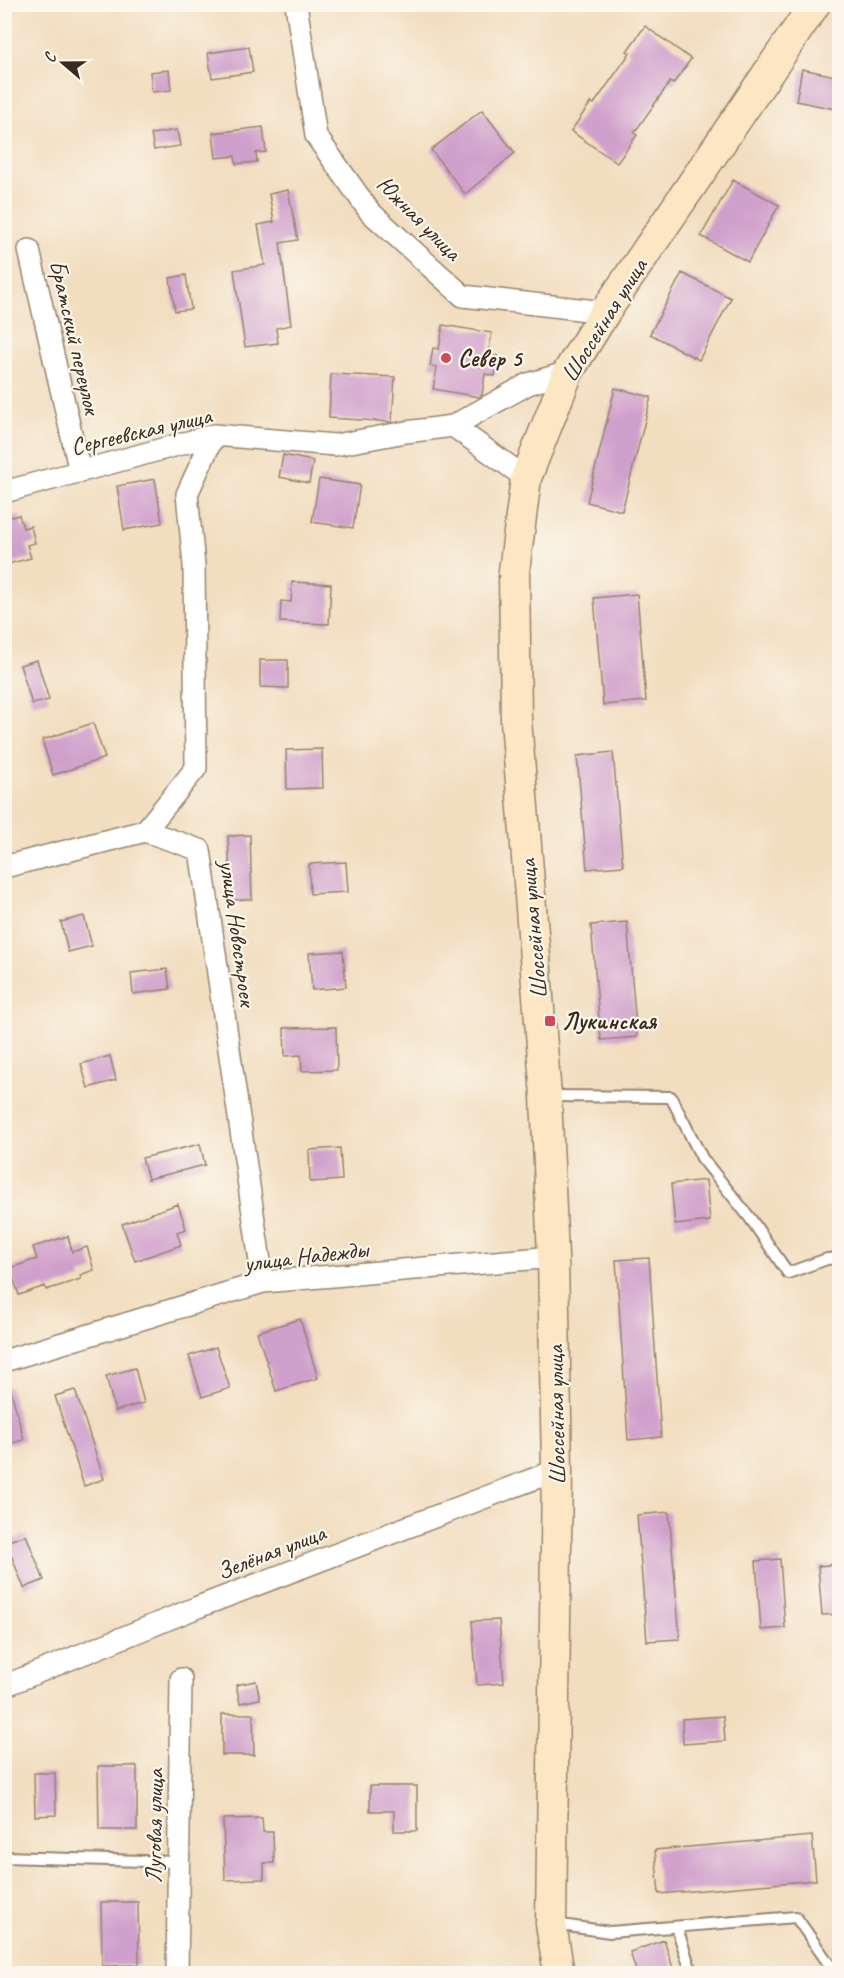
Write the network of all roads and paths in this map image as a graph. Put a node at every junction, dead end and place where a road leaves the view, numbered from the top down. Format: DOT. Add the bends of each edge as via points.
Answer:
graph roads {
  1 [pos="296,4"];
  2 [pos="815,4"];
  3 [pos="29,250"];
  4 [pos="605,312"];
  5 [pos="568,372"];
  6 [pos="453,426"];
  7 [pos="214,435"];
  8 [pos="80,471"];
  9 [pos="526,478"];
  10 [pos="4,492"];
  11 [pos="146,831"];
  12 [pos="4,867"];
  13 [pos="546,1096"];
  14 [pos="553,1257"];
  15 [pos="840,1258"];
  16 [pos="263,1282"];
  17 [pos="4,1361"];
  18 [pos="557,1470"];
  19 [pos="181,1679"];
  20 [pos="4,1686"];
  21 [pos="4,1857"];
  22 [pos="178,1862"];
  23 [pos="551,1924"];
  24 [pos="677,1928"];
  25 [pos="177,1974"];
  26 [pos="559,1974"];
  27 [pos="692,1974"];
  28 [pos="836,1974"];
  1 -- 4 [label="street, Южная улица" via="315,136 370,212 463,296"];
  2 -- 4 [label="main road, Шоссейная улица"];
  3 -- 8 [label="street, Братский переулок"];
  4 -- 5 [label="main road, Шоссейная улица"];
  5 -- 6 [label="street" via="528,384"];
  5 -- 9 [label="main road, Шоссейная улица"];
  6 -- 7 [label="street, Сергеевская улица" via="335,445"];
  6 -- 9 [label="street"];
  7 -- 8 [label="street, Сергеевская улица"];
  7 -- 11 [label="street" via="187,494 194,565 196,768"];
  8 -- 10 [label="street, Сергеевская улица"];
  9 -- 13 [label="main road, Шоссейная улица" via="514,571 516,720"];
  11 -- 12 [label="street"];
  11 -- 16 [label="street, улица Новостроек" via="200,850"];
  13 -- 14 [label="main road, Шоссейная улица"];
  13 -- 15 [label="lane" via="671,1097 702,1158 788,1273"];
  14 -- 16 [label="street, улица Надежды"];
  14 -- 18 [label="main road, Шоссейная улица"];
  16 -- 17 [label="street, улица Надежды"];
  18 -- 20 [label="street, Зелёная улица" via="198,1607"];
  18 -- 23 [label="main road, Шоссейная улица"];
  19 -- 22 [label="street, Луговая улица"];
  21 -- 22 [label="lane"];
  22 -- 25 [label="street, Луговая улица"];
  23 -- 24 [label="lane" via="610,1932"];
  23 -- 26 [label="main road, Шоссейная улица"];
  24 -- 27 [label="lane"];
  24 -- 28 [label="lane" via="796,1917"];
}
